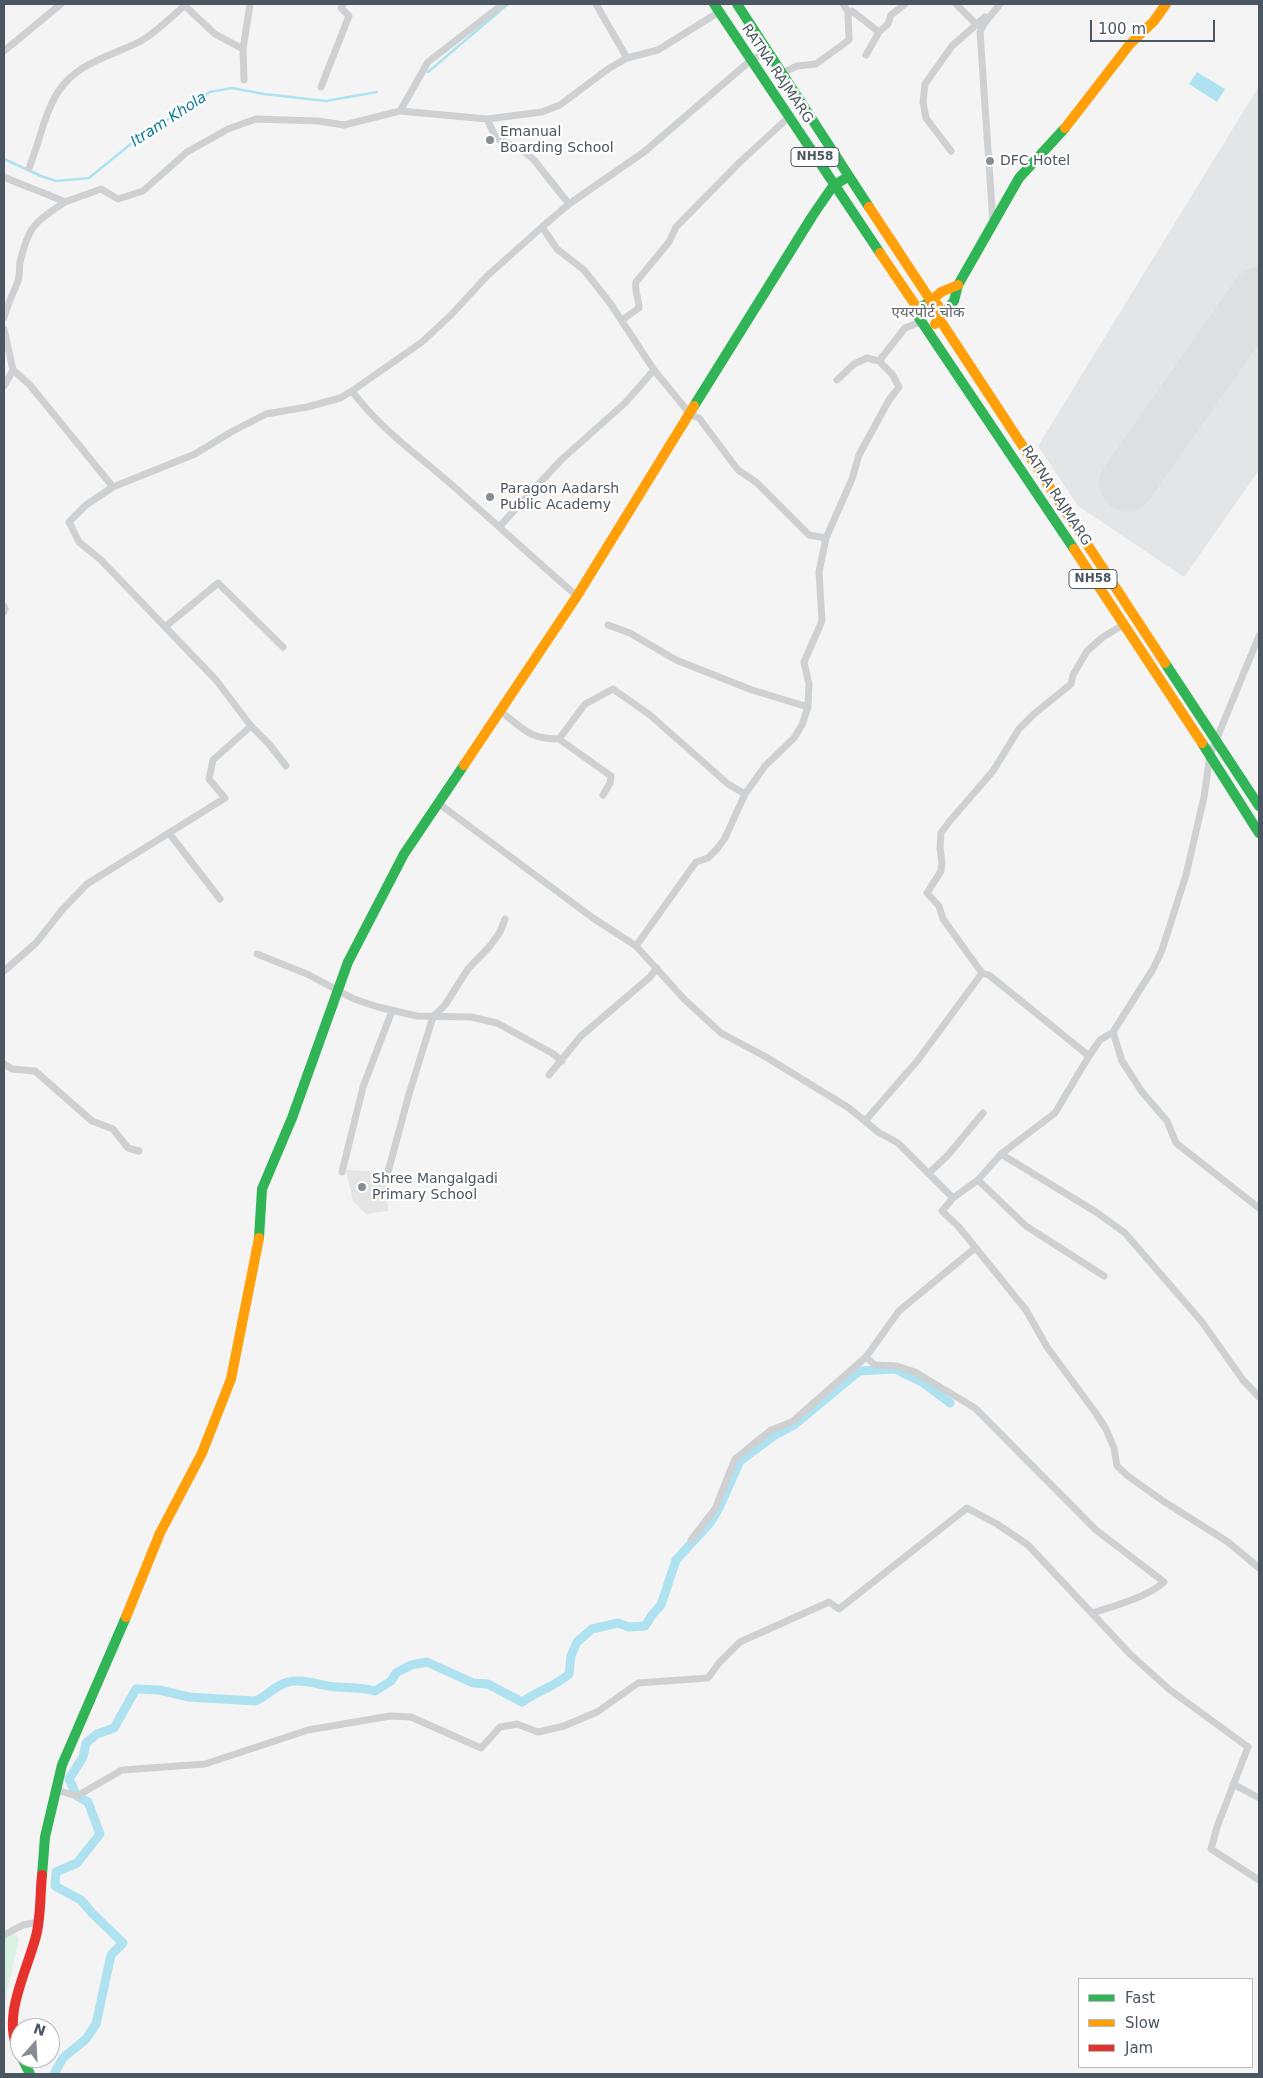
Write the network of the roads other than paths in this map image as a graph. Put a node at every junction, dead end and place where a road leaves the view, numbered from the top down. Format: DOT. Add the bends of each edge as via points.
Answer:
graph roads {
  1 [pos="61,4"];
  2 [pos="185,4"];
  3 [pos="250,4"];
  4 [pos="343,4"];
  5 [pos="503,4"];
  6 [pos="596,4"];
  7 [pos="737,4"];
  8 [pos="842,4"];
  9 [pos="905,4"];
  10 [pos="956,4"];
  11 [pos="995,4"];
  12 [pos="1000,4"];
  13 [pos="1166,4"];
  14 [pos="717,8"];
  15 [pos="848,12"];
  16 [pos="977,25"];
  17 [pos="880,32"];
  18 [pos="243,49"];
  19 [pos="4,51"];
  20 [pos="767,51"];
  21 [pos="866,55"];
  22 [pos="627,58"];
  23 [pos="751,60"];
  24 [pos="782,73"];
  25 [pos="244,80"];
  26 [pos="321,87"];
  27 [pos="400,110"];
  28 [pos="790,116"];
  29 [pos="487,120"];
  30 [pos="951,151"];
  31 [pos="29,168"];
  32 [pos="849,176"];
  33 [pos="4,177"];
  34 [pos="833,186"];
  35 [pos="65,202"];
  36 [pos="570,204"];
  37 [pos="993,224"];
  38 [pos="542,227"];
  39 [pos="958,285"];
  40 [pos="931,301"];
  41 [pos="918,309"];
  42 [pos="4,318"];
  43 [pos="941,318"];
  44 [pos="622,320"];
  45 [pos="923,324"];
  46 [pos="4,329"];
  47 [pos="879,361"];
  48 [pos="13,370"];
  49 [pos="654,370"];
  50 [pos="837,380"];
  51 [pos="4,386"];
  52 [pos="352,391"];
  53 [pos="691,415"];
  54 [pos="113,487"];
  55 [pos="499,528"];
  56 [pos="826,538"];
  57 [pos="577,596"];
  58 [pos="4,606"];
  59 [pos="4,612"];
  60 [pos="608,625"];
  61 [pos="1123,625"];
  62 [pos="165,627"];
  63 [pos="1259,636"];
  64 [pos="283,647"];
  65 [pos="808,706"];
  66 [pos="500,711"];
  67 [pos="250,726"];
  68 [pos="559,739"];
  69 [pos="1216,739"];
  70 [pos="1210,755"];
  71 [pos="286,766"];
  72 [pos="603,794"];
  73 [pos="745,794"];
  74 [pos="438,803"];
  75 [pos="1259,806"];
  76 [pos="169,833"];
  77 [pos="1259,833"];
  78 [pos="220,899"];
  79 [pos="505,919"];
  80 [pos="636,946"];
  81 [pos="257,954"];
  82 [pos="657,968"];
  83 [pos="4,971"];
  84 [pos="982,973"];
  85 [pos="337,991"];
  86 [pos="392,1011"];
  87 [pos="433,1017"];
  88 [pos="1113,1032"];
  89 [pos="1089,1056"];
  90 [pos="562,1061"];
  91 [pos="4,1064"];
  92 [pos="549,1075"];
  93 [pos="983,1113"];
  94 [pos="866,1121"];
  95 [pos="139,1151"];
  96 [pos="1001,1154"];
  97 [pos="342,1172"];
  98 [pos="388,1172"];
  99 [pos="929,1173"];
  100 [pos="978,1180"];
  101 [pos="953,1198"];
  102 [pos="1259,1208"];
  103 [pos="975,1248"];
  104 [pos="1104,1276"];
  105 [pos="866,1357"];
  106 [pos="1259,1397"];
  107 [pos="691,1540"];
  108 [pos="1259,1568"];
  109 [pos="1092,1613"];
  110 [pos="1234,1784"];
  111 [pos="56,1790"];
  112 [pos="1259,1798"];
  113 [pos="1259,1880"];
  114 [pos="38,1922"];
  115 [pos="4,1935"];
  116 [pos="14,2018"];
  1 -- 19 [label="street"];
  2 -- 18 [label="street" via="215,34"];
  2 -- 31 [label="street" via="144,39 95,60 72,76 58,92"];
  3 -- 18 [label="street"];
  4 -- 26 [label="street" via="341,8 349,16"];
  5 -- 27 [label="street" via="428,62"];
  6 -- 22 [label="street"];
  7 -- 20 [label="street, RATNA RAJMARG / NH58"];
  8 -- 15 [label="street"];
  9 -- 17 [label="street" via="891,15"];
  10 -- 16 [label="street"];
  11 -- 16 [label="street"];
  12 -- 37 [label="street" via="980,32"];
  13 -- 37 [label="street" via="1130,44 1059,136 1019,178"];
  14 -- 22 [label="street" via="658,50"];
  14 -- 23 [label="street, RATNA RAJMARG / NH58"];
  15 -- 17 [label="street" via="852,11"];
  15 -- 24 [label="street" via="849,40 816,64 797,66"];
  16 -- 30 [label="street" via="952,46 925,84 923,102 926,118"];
  17 -- 21 [label="street"];
  18 -- 25 [label="street"];
  20 -- 23 [label="street"];
  20 -- 24 [label="street, RATNA RAJMARG / NH58"];
  22 -- 29 [label="street" via="560,105 542,112"];
  23 -- 28 [label="street, RATNA RAJMARG / NH58"];
  23 -- 36 [label="street" via="644,152"];
  24 -- 32 [label="street, RATNA RAJMARG / NH58"];
  27 -- 29 [label="street"];
  27 -- 35 [label="street" via="344,125 256,119 228,129 187,152 143,191 118,199 101,189"];
  28 -- 34 [label="street, RATNA RAJMARG / NH58"];
  28 -- 44 [label="street" via="676,227 669,242 636,282 639,308"];
  29 -- 36 [label="street" via="496,138 534,160"];
  32 -- 34 [label="street"];
  32 -- 40 [label="street, RATNA RAJMARG / NH58"];
  33 -- 35 [label="street"];
  34 -- 41 [label="street, RATNA RAJMARG / NH58"];
  34 -- 53 [label="street"];
  35 -- 42 [label="street" via="37,221 30,230 19,280"];
  36 -- 38 [label="street"];
  37 -- 39 [label="street"];
  38 -- 44 [label="street" via="557,249 584,270"];
  38 -- 52 [label="street" via="486,276 422,342"];
  39 -- 40 [label="street" via="941,292"];
  39 -- 43 [label="street" via="954,301"];
  40 -- 41 [label="street"];
  40 -- 43 [label="street, RATNA RAJMARG / NH58" via="938,305"];
  41 -- 45 [label="street, RATNA RAJMARG / NH58" via="917,316"];
  43 -- 45 [label="street" via="931,326"];
  43 -- 69 [label="street, RATNA RAJMARG / NH58"];
  44 -- 49 [label="street"];
  45 -- 47 [label="street" via="905,328"];
  45 -- 61 [label="street, RATNA RAJMARG / NH58"];
  46 -- 48 [label="street"];
  47 -- 50 [label="street" via="867,358 854,364"];
  47 -- 56 [label="street" via="899,387 859,455"];
  48 -- 51 [label="street"];
  48 -- 54 [label="street" via="29,384"];
  49 -- 53 [label="street"];
  49 -- 55 [label="street" via="625,403 561,460"];
  52 -- 54 [label="street" via="340,398 266,414 195,454"];
  52 -- 55 [label="street" via="365,410"];
  53 -- 56 [label="street" via="699,418 738,470 756,482 809,535"];
  53 -- 57 [label="street"];
  54 -- 62 [label="street" via="86,505 69,522 79,542 101,560"];
  55 -- 57 [label="street"];
  56 -- 65 [label="street" via="819,572 822,621 804,662 809,684"];
  57 -- 66 [label="street"];
  58 -- 59 [label="street"];
  60 -- 65 [label="street" via="630,633 676,660 752,690"];
  61 -- 70 [label="street, RATNA RAJMARG / NH58"];
  61 -- 84 [label="street" via="1087,651 1071,684 1019,729 993,771 942,833 941,871 927,893 939,906 943,919"];
  62 -- 64 [label="street" via="218,583"];
  62 -- 67 [label="street" via="216,680"];
  63 -- 69 [label="street"];
  65 -- 73 [label="street" via="794,738 765,766"];
  66 -- 68 [label="street" via="527,733 543,739"];
  66 -- 74 [label="street"];
  67 -- 71 [label="street"];
  67 -- 76 [label="street" via="213,760 209,779 225,798"];
  68 -- 72 [label="street" via="611,776"];
  68 -- 73 [label="street" via="585,704 613,689 650,714 728,784"];
  69 -- 70 [label="street"];
  69 -- 75 [label="street, RATNA RAJMARG / NH58"];
  70 -- 77 [label="street, RATNA RAJMARG / NH58"];
  70 -- 88 [label="street" via="1186,875 1162,950 1140,992"];
  73 -- 80 [label="street" via="718,849 708,858 696,862"];
  74 -- 80 [label="street"];
  74 -- 85 [label="street" via="404,854 348,962"];
  76 -- 78 [label="street"];
  76 -- 83 [label="street" via="87,884 36,943"];
  79 -- 87 [label="street" via="490,946 468,969 445,1005"];
  80 -- 82 [label="street"];
  81 -- 85 [label="street" via="324,981"];
  82 -- 90 [label="street" via="581,1036"];
  82 -- 94 [label="street" via="721,1033 766,1057"];
  84 -- 89 [label="street" via="988,974"];
  84 -- 94 [label="street" via="918,1060"];
  85 -- 86 [label="street"];
  85 -- 111 [label="street" via="292,1118 262,1189 259,1246 231,1379 202,1453 160,1533 62,1765"];
  86 -- 87 [label="street"];
  86 -- 97 [label="street" via="363,1087"];
  87 -- 90 [label="street" via="471,1016 497,1023"];
  87 -- 98 [label="street"];
  88 -- 89 [label="street" via="1100,1040"];
  88 -- 102 [label="street" via="1122,1061 1142,1092 1167,1121 1176,1143"];
  89 -- 96 [label="street" via="1055,1113"];
  90 -- 92 [label="street"];
  91 -- 95 [label="street" via="12,1069 35,1071 92,1121 112,1129 128,1148"];
  93 -- 99 [label="street"];
  94 -- 99 [label="street" via="898,1143"];
  96 -- 100 [label="street"];
  96 -- 106 [label="street" via="1125,1233 1202,1322"];
  99 -- 101 [label="street"];
  100 -- 101 [label="street"];
  100 -- 104 [label="street" via="1026,1226"];
  101 -- 103 [label="street" via="942,1211"];
  103 -- 105 [label="street" via="899,1311"];
  103 -- 108 [label="street" via="1026,1310 1047,1348 1095,1412 1114,1448 1117,1466 1163,1501 1228,1542"];
  105 -- 107 [label="street" via="792,1422 771,1430 736,1458 715,1509"];
  105 -- 109 [label="street" via="875,1365 897,1366 914,1372 975,1408 1096,1530 1164,1582 1138,1596"];
  109 -- 110 [label="street" via="1170,1690 1248,1747"];
  109 -- 111 [label="street" via="1028,1545 967,1508 839,1609 829,1602 740,1642 708,1678 638,1683 597,1712 564,1726 538,1732 517,1724 500,1727 481,1748 411,1717 390,1716 308,1730 205,1764 122,1770 77,1796"];
  110 -- 112 [label="street"];
  110 -- 113 [label="street" via="1211,1849"];
  111 -- 114 [label="street" via="45,1838"];
  114 -- 115 [label="street" via="23,1925"];
  114 -- 116 [label="street" via="16,1998"];
}
